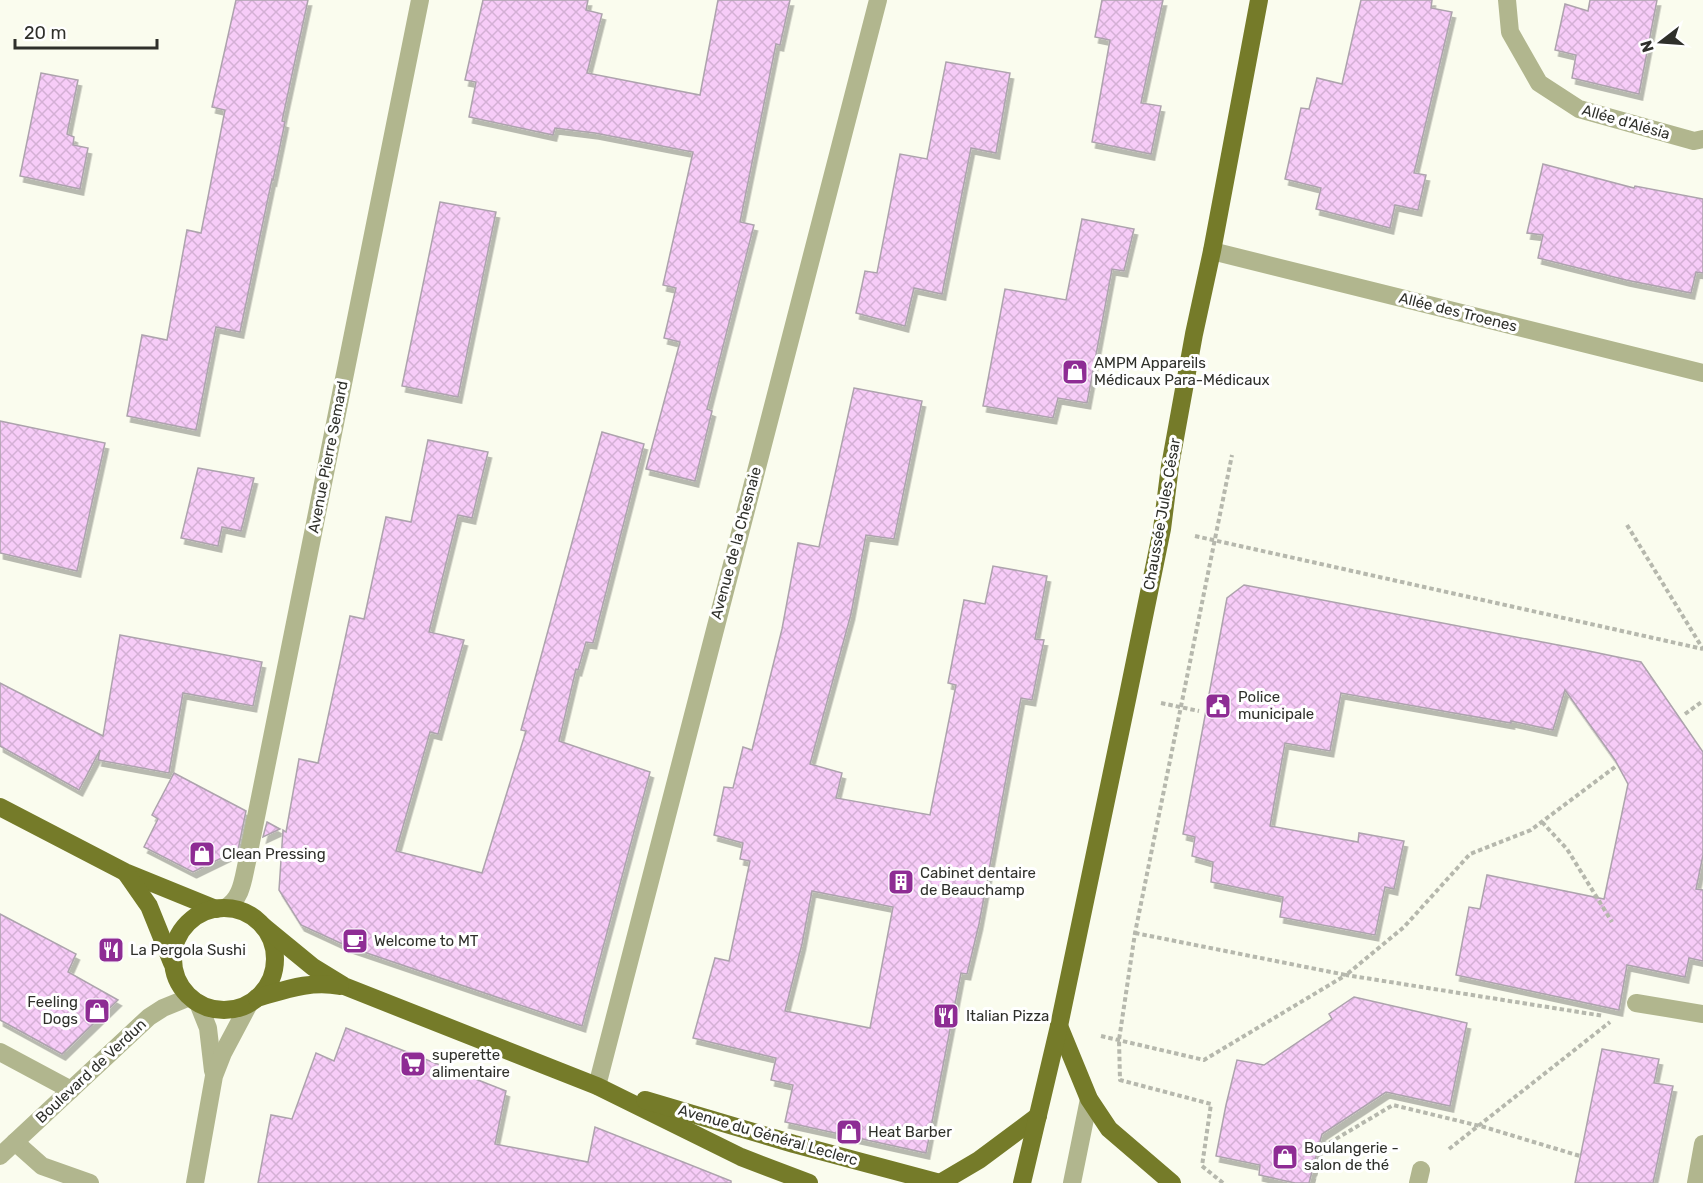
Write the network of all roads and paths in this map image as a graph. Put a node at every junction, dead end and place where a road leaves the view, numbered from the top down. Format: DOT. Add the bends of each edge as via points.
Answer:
graph roads {
  1 [pos="420,0"];
  2 [pos="878,0"];
  3 [pos="1259,0"];
  4 [pos="1508,0"];
  5 [pos="1703,139"];
  6 [pos="1212,251"];
  7 [pos="1703,373"];
  8 [pos="1232,455"];
  9 [pos="1627,525"];
  10 [pos="1162,529"];
  11 [pos="1214,541"];
  12 [pos="1703,649"];
  13 [pos="1703,701"];
  14 [pos="1685,714"];
  15 [pos="1615,767"];
  16 [pos="0,807"];
  17 [pos="1542,822"];
  18 [pos="125,872"];
  19 [pos="220,908"];
  20 [pos="1612,922"];
  21 [pos="264,926"];
  22 [pos="1135,933"];
  23 [pos="174,970"];
  24 [pos="1346,975"];
  25 [pos="344,986"];
  26 [pos="194,1000"];
  27 [pos="253,1001"];
  28 [pos="1636,1003"];
  29 [pos="1703,1014"];
  30 [pos="1059,1026"];
  31 [pos="1119,1040"];
  32 [pos="0,1052"];
  33 [pos="214,1076"];
  34 [pos="597,1086"];
  35 [pos="70,1090"];
  36 [pos="1089,1099"];
  37 [pos="1038,1116"];
  38 [pos="1478,1126"];
  39 [pos="15,1142"];
  40 [pos="1703,1144"];
  41 [pos="0,1156"];
  42 [pos="1580,1156"];
  43 [pos="1419,1177"];
  44 [pos="90,1183"];
  45 [pos="195,1183"];
  46 [pos="809,1183"];
  47 [pos="940,1183"];
  48 [pos="1022,1183"];
  49 [pos="1072,1183"];
  50 [pos="1172,1183"];
  51 [pos="1223,1183"];
  52 [pos="1313,1183"];
  53 [pos="1696,1183"];
  1 -- 19 [label="street, Avenue Pierre Semard" via="241,890 236,899"];
  2 -- 34 [label="street, Avenue de la Chesnaie"];
  3 -- 6 [label="main road, Chaussée Jules César"];
  4 -- 5 [label="street, Allée d'Alésia" via="1510,32 1539,83 1579,109 1694,141"];
  6 -- 7 [label="street, Allée des Troenes"];
  6 -- 10 [label="main road, Chaussée Jules César" via="1170,466"];
  8 -- 11 [label="path"];
  9 -- 12 [label="path"];
  10 -- 11 [label="path"];
  10 -- 30 [label="main road, Chaussée Jules César"];
  11 -- 12 [label="path"];
  11 -- 22 [label="path"];
  13 -- 14 [label="path"];
  15 -- 17 [label="path"];
  16 -- 18 [label="main road"];
  17 -- 20 [label="path" via="1567,849"];
  17 -- 24 [label="path" via="1470,854 1404,927"];
  18 -- 19 [label="main road"];
  18 -- 23 [label="main road" via="149,906"];
  19 -- 21 [label="main road" via="242,911"];
  19 -- 23 [label="main road" via="199,914 180,933 174,949"];
  21 -- 25 [label="main road, Avenue du Général Leclerc" via="313,967"];
  21 -- 27 [label="main road" via="273,942 275,962 270,982"];
  22 -- 24 [label="path"];
  22 -- 31 [label="path"];
  23 -- 26 [label="main road" via="183,990"];
  24 -- 31 [label="path" via="1204,1060"];
  24 -- 38 [label="path" via="1615,1018"];
  25 -- 27 [label="main road, Avenue du Général Leclerc" via="302,985"];
  25 -- 34 [label="main road, Avenue du Général Leclerc"];
  26 -- 27 [label="main road" via="208,1008 229,1010"];
  26 -- 33 [label="street" via="208,1028"];
  26 -- 35 [label="street, Boulevard de Verdun" via="163,1008 149,1017"];
  27 -- 33 [label="street"];
  28 -- 29 [label="street"];
  30 -- 31 [label="path"];
  30 -- 36 [label="main road"];
  30 -- 37 [label="main road, Chaussée Jules César"];
  31 -- 51 [label="path" via="1120,1080 1211,1104 1202,1166"];
  32 -- 35 [label="street"];
  33 -- 45 [label="street"];
  34 -- 46 [label="main road, Avenue du Général Leclerc" via="741,1157"];
  34 -- 47 [label="main road, Avenue du Général Leclerc"];
  35 -- 39 [label="street, Boulevard de Verdun"];
  36 -- 49 [label="street"];
  36 -- 50 [label="main road" via="1109,1129"];
  37 -- 47 [label="main road" via="979,1160"];
  37 -- 48 [label="main road, Chaussée Jules César"];
  38 -- 42 [label="path"];
  38 -- 43 [label="path"];
  38 -- 52 [label="path" via="1393,1105 1324,1146"];
  39 -- 41 [label="street, Boulevard de Verdun"];
  39 -- 44 [label="street" via="42,1166"];
  40 -- 53 [label="street"];
}
